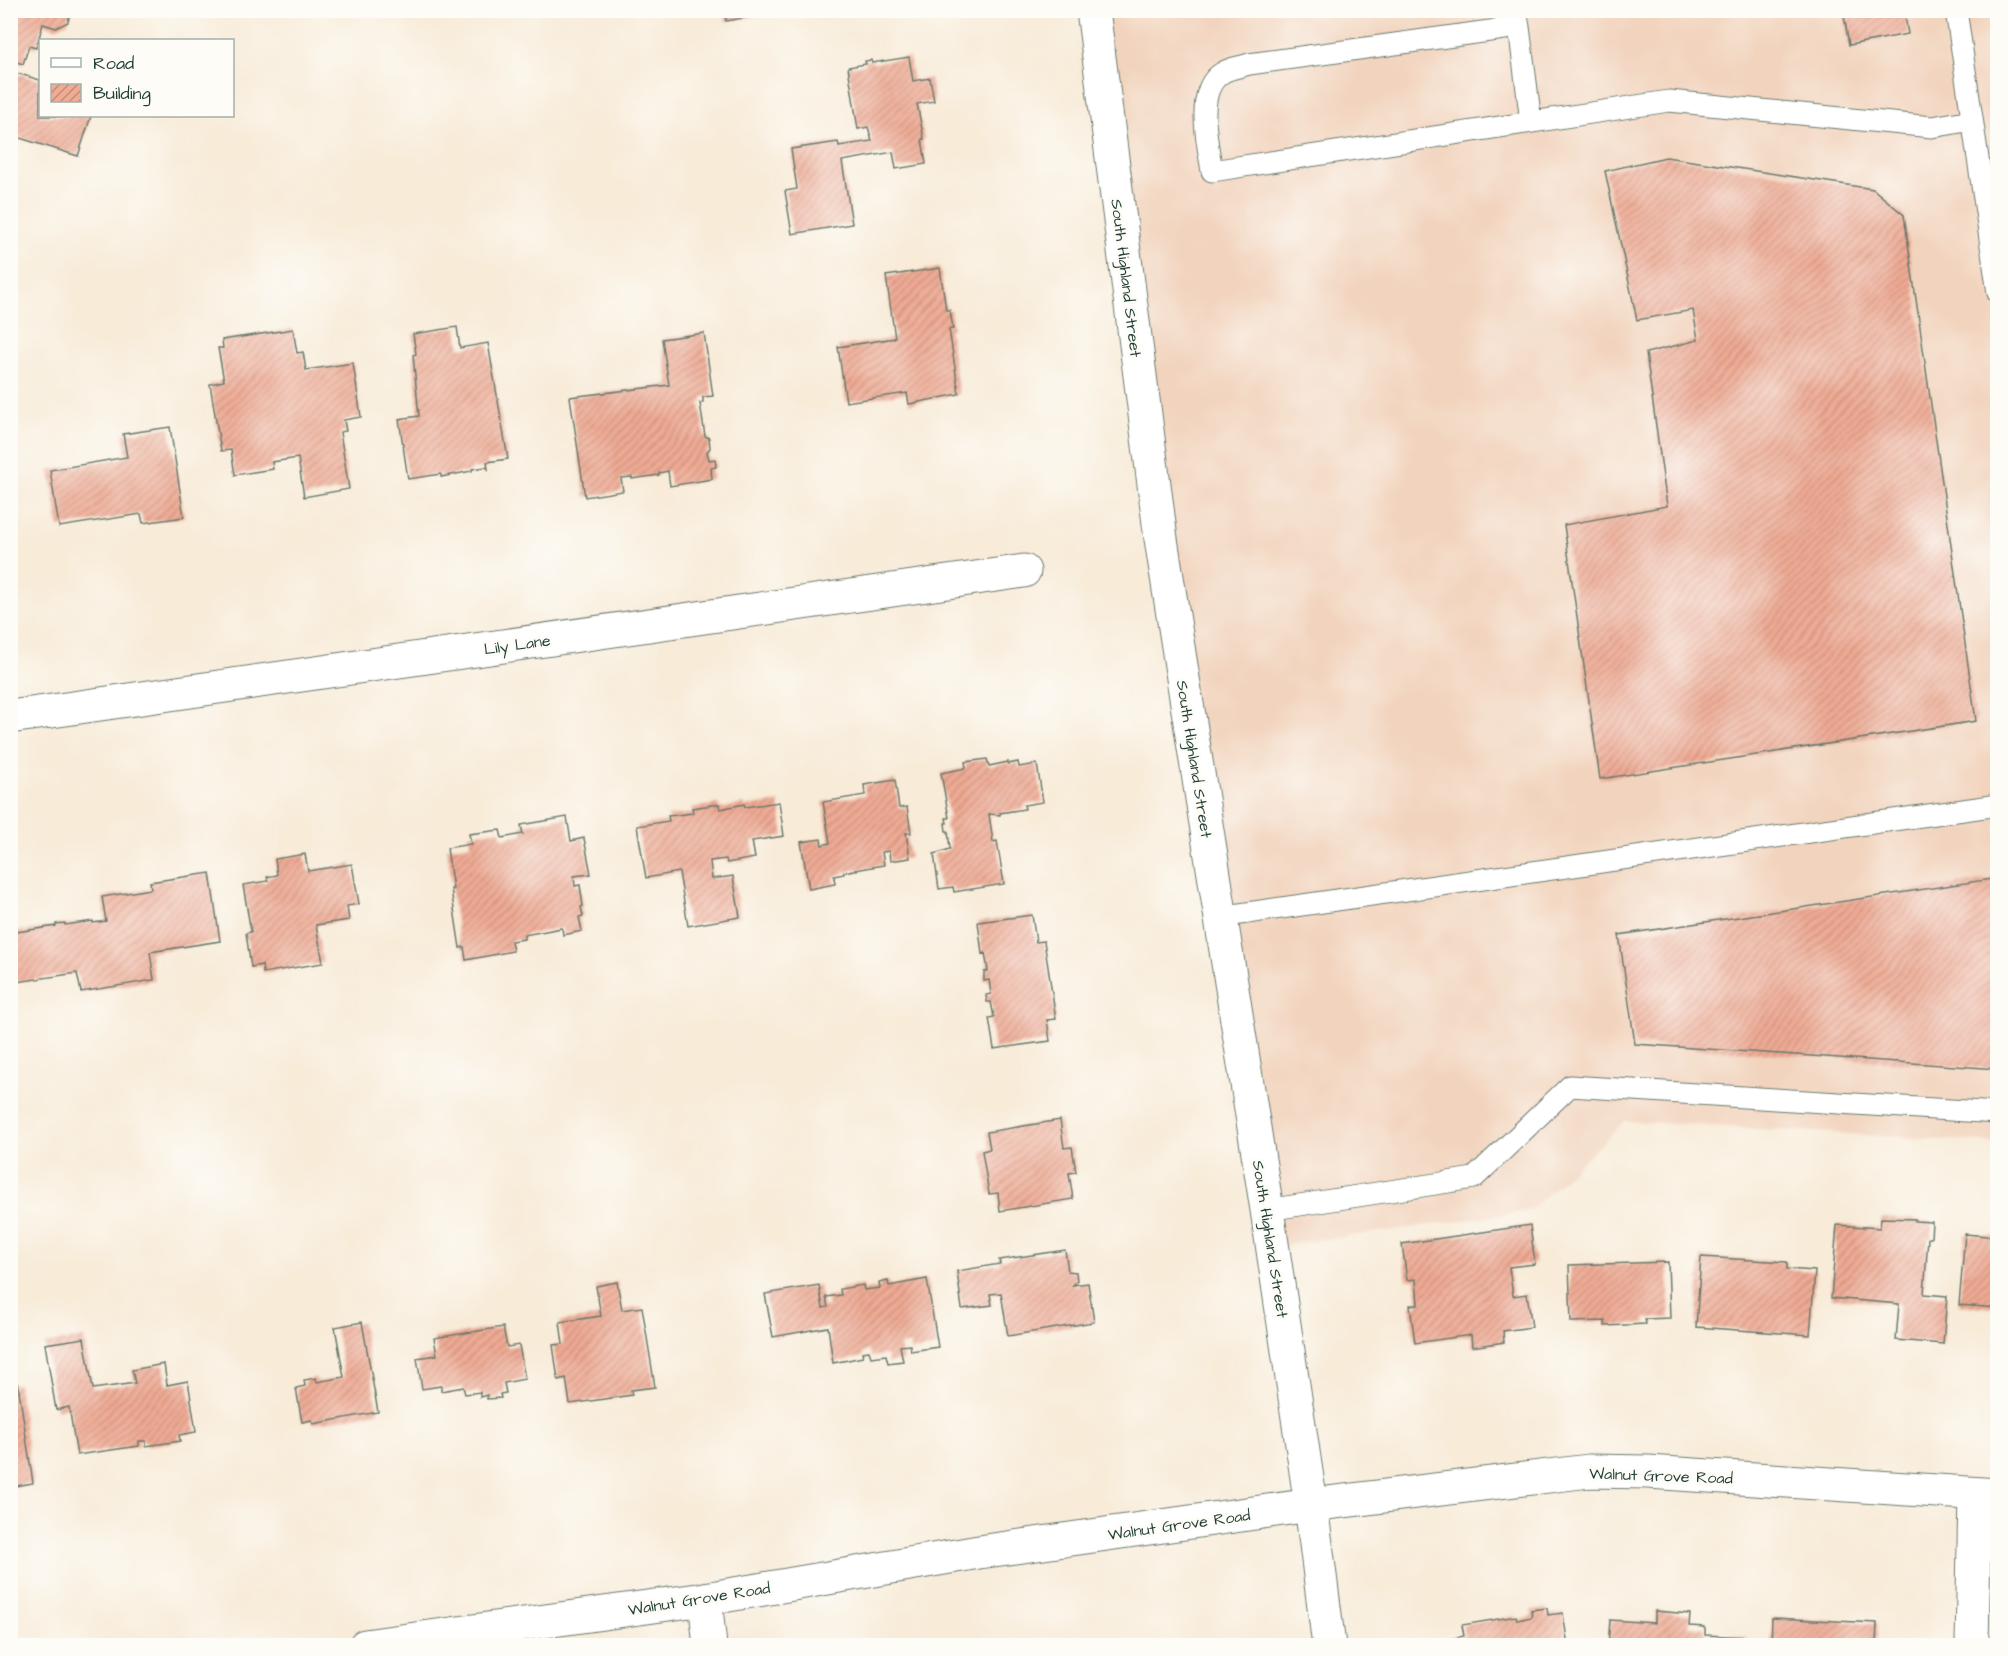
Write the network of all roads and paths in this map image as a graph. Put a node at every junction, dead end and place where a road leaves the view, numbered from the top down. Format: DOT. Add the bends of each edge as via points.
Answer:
graph roads {
  1 [pos="1093,10"];
  2 [pos="1956,10"];
  3 [pos="1518,19"];
  4 [pos="1972,120"];
  5 [pos="1531,122"];
  6 [pos="1998,293"];
  7 [pos="1024,571"];
  8 [pos="10,717"];
  9 [pos="1998,805"];
  10 [pos="1220,917"];
  11 [pos="1998,1113"];
  12 [pos="1267,1210"];
  13 [pos="1986,1494"];
  14 [pos="1311,1506"];
  15 [pos="705,1599"];
  16 [pos="441,1640"];
  17 [pos="365,1646"];
  18 [pos="710,1646"];
  19 [pos="1329,1646"];
  20 [pos="1972,1646"];
  1 -- 10 [label="main road, South Highland Street" via="1161,539"];
  2 -- 4 [label="lane"];
  3 -- 5 [label="lane"];
  3 -- 5 [label="lane" via="1249,64 1221,73 1207,91 1205,122 1212,171"];
  4 -- 5 [label="lane" via="1932,127 1669,101"];
  4 -- 6 [label="lane"];
  7 -- 8 [label="main road, Lily Lane"];
  9 -- 10 [label="lane"];
  10 -- 12 [label="main road, South Highland Street"];
  11 -- 12 [label="lane" via="1570,1086 1474,1178"];
  12 -- 14 [label="main road, South Highland Street"];
  13 -- 14 [label="main road, Walnut Grove Road" via="1589,1471"];
  13 -- 20 [label="main road"];
  14 -- 15 [label="main road, Walnut Grove Road" via="979,1552"];
  14 -- 19 [label="main road, South Highland Street"];
  15 -- 16 [label="main road, Walnut Grove Road"];
  15 -- 18 [label="main road"];
  16 -- 17 [label="main road, Walnut Grove Road"];
}
